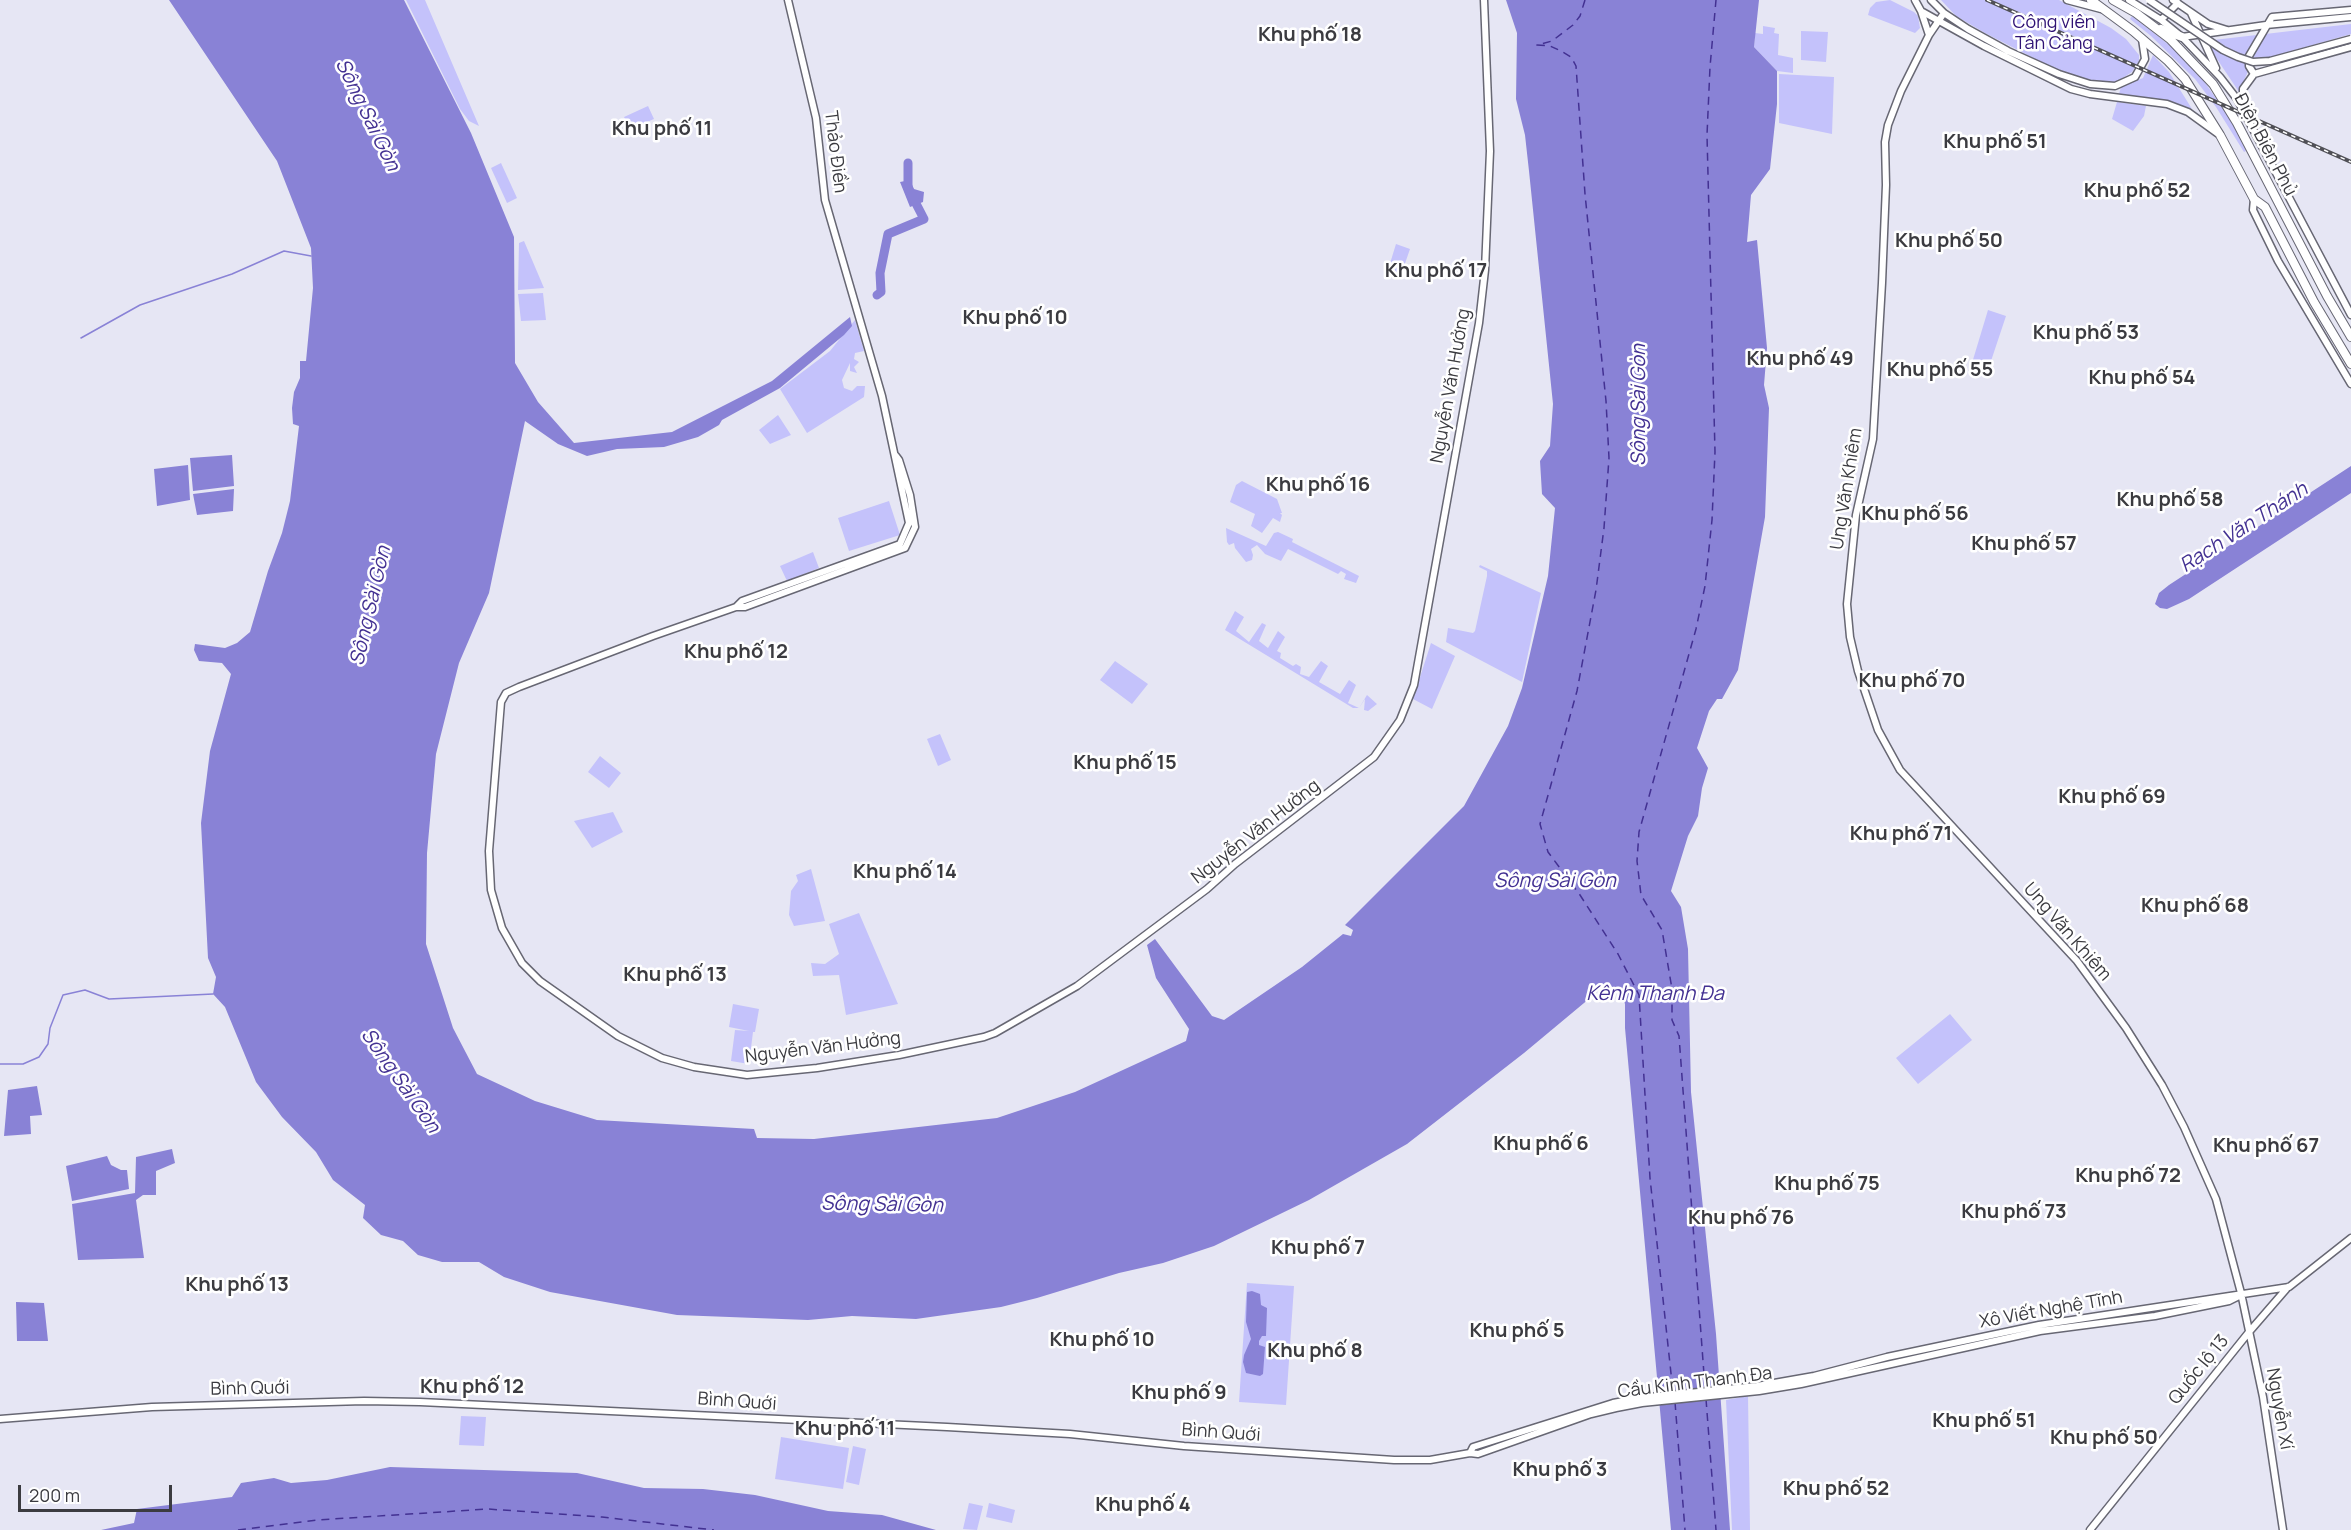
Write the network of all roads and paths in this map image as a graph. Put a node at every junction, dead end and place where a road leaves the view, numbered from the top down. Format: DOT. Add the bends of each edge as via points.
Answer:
graph roads {
  1 [pos="789,0"];
  2 [pos="1484,0"];
  3 [pos="1915,0"];
  4 [pos="1931,0"];
  5 [pos="1936,0"];
  6 [pos="2067,0"];
  7 [pos="2091,0"];
  8 [pos="2113,0"];
  9 [pos="2129,0"];
  10 [pos="2149,0"];
  11 [pos="2175,2"];
  12 [pos="2351,9"];
  13 [pos="2105,10"];
  14 [pos="1921,11"];
  15 [pos="2191,12"];
  16 [pos="1944,13"];
  17 [pos="2351,17"];
  18 [pos="1938,22"];
  19 [pos="2158,23"];
  20 [pos="2266,25"];
  21 [pos="2231,31"];
  22 [pos="1929,35"];
  23 [pos="2199,36"];
  24 [pos="2141,37"];
  25 [pos="2182,38"];
  26 [pos="2351,39"];
  27 [pos="2351,47"];
  28 [pos="2254,74"];
  29 [pos="2220,77"];
  30 [pos="2115,86"];
  31 [pos="2115,97"];
  32 [pos="2244,109"];
  33 [pos="2249,120"];
  34 [pos="2220,135"];
  35 [pos="2246,140"];
  36 [pos="2254,157"];
  37 [pos="2271,164"];
  38 [pos="2254,199"];
  39 [pos="2327,296"];
  40 [pos="2314,302"];
  41 [pos="856,306"];
  42 [pos="2351,315"];
  43 [pos="2345,328"];
  44 [pos="2333,335"];
  45 [pos="2351,337"];
  46 [pos="2351,364"];
  47 [pos="2351,384"];
  48 [pos="2351,1238"];
  49 [pos="2289,1287"];
  50 [pos="2241,1295"];
  51 [pos="2249,1332"];
  52 [pos="1870,1365"];
  53 [pos="0,1419"];
  54 [pos="1519,1432"];
  55 [pos="1524,1437"];
  56 [pos="1470,1453"];
  57 [pos="2090,1530"];
  58 [pos="2283,1530"];
  1 -- 41 [label="main road, Thảo Điền" via="816,118 825,200"];
  2 -- 41 [label="main road, Nguyễn Văn Hưởng" via="1490,151 1480,312 1414,685 1392,734 1374,757 1207,889 1077,986 995,1033 899,1055 817,1068 747,1074 694,1067 662,1058 618,1036 556,993 530,973 502,928 491,890 489,840 501,704 506,693 604,654 905,548 915,527 910,495"];
  3 -- 14 [label="main road"];
  4 -- 16 [label="main road"];
  5 -- 16 [label="main road"];
  6 -- 13 [label="main road, Điện Biên Phủ"];
  7 -- 13 [label="highway, Điện Biên Phủ"];
  8 -- 19 [label="highway, Điện Biên Phủ"];
  9 -- 19 [label="main road, Điện Biên Phủ"];
  10 -- 26 [label="main road, bridge" via="2223,50 2253,62"];
  11 -- 15 [label="main road"];
  11 -- 19 [label="main road"];
  12 -- 20 [label="main road" via="2275,16"];
  13 -- 24 [label="highway, Điện Biên Phủ"];
  14 -- 18 [label="main road, Điện Biên Phủ"];
  14 -- 22 [label="main road"];
  15 -- 21 [label="main road" via="2208,24"];
  15 -- 23 [label="main road"];
  16 -- 18 [label="main road, Ung Văn Khiêm"];
  16 -- 30 [label="main road" via="2040,66 2090,84"];
  17 -- 20 [label="main road"];
  18 -- 22 [label="main road, Ung Văn Khiêm"];
  18 -- 31 [label="main road, Điện Biên Phủ" via="2062,85"];
  19 -- 25 [label="highway"];
  19 -- 35 [label="highway, Điện Biên Phủ" via="2213,84"];
  20 -- 21 [label="main road"];
  20 -- 28 [label="main road" via="2249,56"];
  21 -- 23 [label="main road"];
  22 -- 50 [label="main road, Ung Văn Khiêm" via="1894,109 1885,142 1873,439 1856,515 1847,604 1858,671 1878,730 1900,770 2077,961 2162,1085 2216,1199"];
  23 -- 25 [label="main road"];
  23 -- 29 [label="main road"];
  24 -- 30 [label="main road" via="2145,59 2139,72"];
  24 -- 34 [label="highway, Điện Biên Phủ" via="2185,79"];
  25 -- 29 [label="main road, Điện Biên Phủ"];
  27 -- 28 [label="main road"];
  28 -- 32 [label="main road" via="2243,89"];
  29 -- 32 [label="main road, Điện Biên Phủ"];
  30 -- 31 [label="main road"];
  31 -- 34 [label="main road, Điện Biên Phủ" via="2176,107"];
  32 -- 33 [label="main road, Điện Biên Phủ"];
  33 -- 35 [label="main road"];
  33 -- 37 [label="main road, Điện Biên Phủ"];
  34 -- 38 [label="highway, Điện Biên Phủ"];
  35 -- 36 [label="highway, Điện Biên Phủ"];
  36 -- 37 [label="main road"];
  36 -- 39 [label="highway, Điện Biên Phủ"];
  37 -- 42 [label="main road, Điện Biên Phủ"];
  38 -- 40 [label="highway, Điện Biên Phủ" via="2265,207"];
  38 -- 47 [label="main road, Điện Biên Phủ" via="2253,210 2278,261"];
  39 -- 40 [label="highway" via="2322,306"];
  39 -- 43 [label="highway, Điện Biên Phủ"];
  40 -- 44 [label="highway, Điện Biên Phủ"];
  43 -- 44 [label="highway" via="2337,326"];
  43 -- 45 [label="highway, Điện Biên Phủ"];
  44 -- 46 [label="highway, Điện Biên Phủ"];
  48 -- 49 [label="main road, Xô Viết Nghệ Tĩnh"];
  49 -- 50 [label="main road, Xô Viết Nghệ Tĩnh"];
  49 -- 51 [label="main road, Quốc lộ 13"];
  50 -- 51 [label="main road, Nguyễn Xí"];
  50 -- 52 [label="main road, Xô Viết Nghệ Tĩnh" via="2155,1316 2040,1331"];
  51 -- 57 [label="main road, Quốc lộ 13"];
  51 -- 58 [label="main road, Nguyễn Xí"];
  52 -- 54 [label="main road, Cầu Kinh Thanh Đa" via="1757,1386 1631,1400"];
  52 -- 55 [label="main road, Cầu Kinh Thanh Đa" via="1759,1391 1616,1408"];
  53 -- 56 [label="main road, Bình Quới" via="152,1407 420,1402 1027,1432 1393,1460 1430,1460"];
  54 -- 56 [label="main road, Bình Quới" via="1473,1447"];
  55 -- 56 [label="main road, Bình Quới" via="1478,1454"];
}
